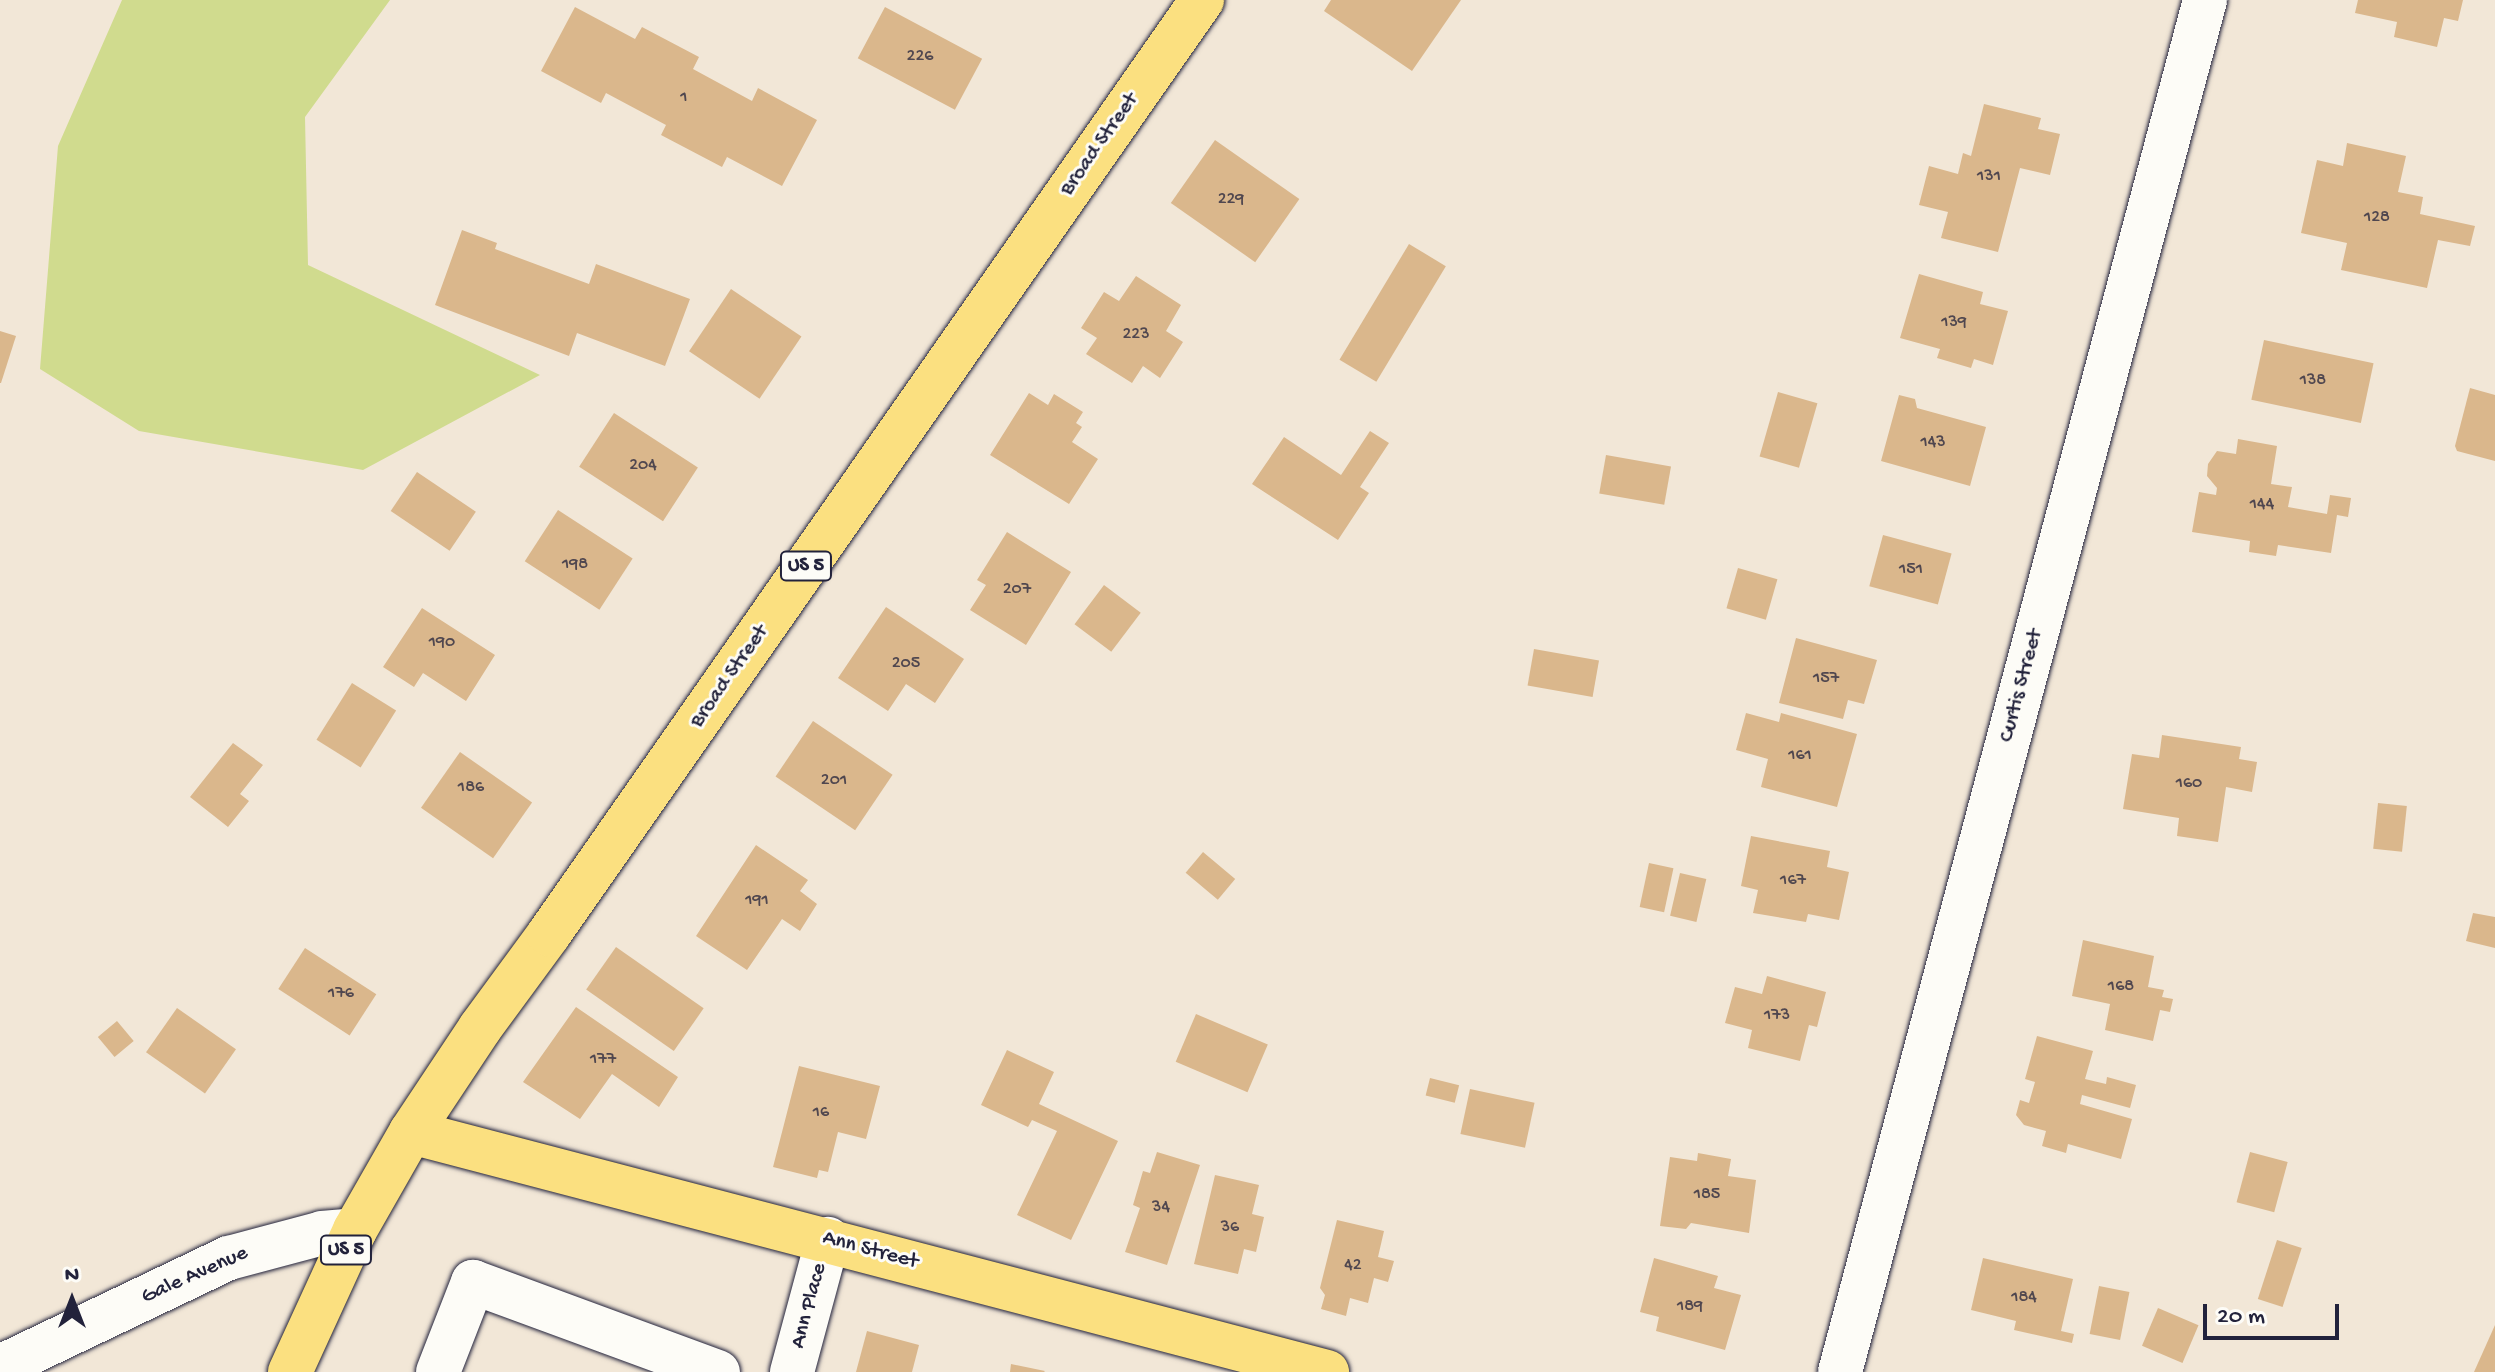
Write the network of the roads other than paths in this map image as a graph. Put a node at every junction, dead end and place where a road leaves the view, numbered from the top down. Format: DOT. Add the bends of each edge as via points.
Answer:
graph roads {
  1 [pos="1202,0"];
  2 [pos="2205,0"];
  3 [pos="411,1132"];
  4 [pos="355,1230"];
  5 [pos="828,1239"];
  6 [pos="665,1363"];
  7 [pos="0,1367"];
  8 [pos="290,1372"];
  9 [pos="438,1372"];
  10 [pos="718,1372"];
  11 [pos="792,1372"];
  12 [pos="1327,1372"];
  13 [pos="1840,1372"];
  1 -- 3 [label="main road, Broad Street / US 5"];
  2 -- 13 [label="street, Curtis Street"];
  3 -- 4 [label="main road, Broad Street / US 5"];
  3 -- 5 [label="main road, Ann Street"];
  4 -- 7 [label="street, Gale Avenue" via="322,1233 229,1258"];
  4 -- 8 [label="main road, Broad Street / US 5"];
  5 -- 11 [label="street, Ann Place"];
  5 -- 12 [label="main road, Ann Street"];
  6 -- 9 [label="street" via="473,1282"];
  6 -- 10 [label="street"];
}
